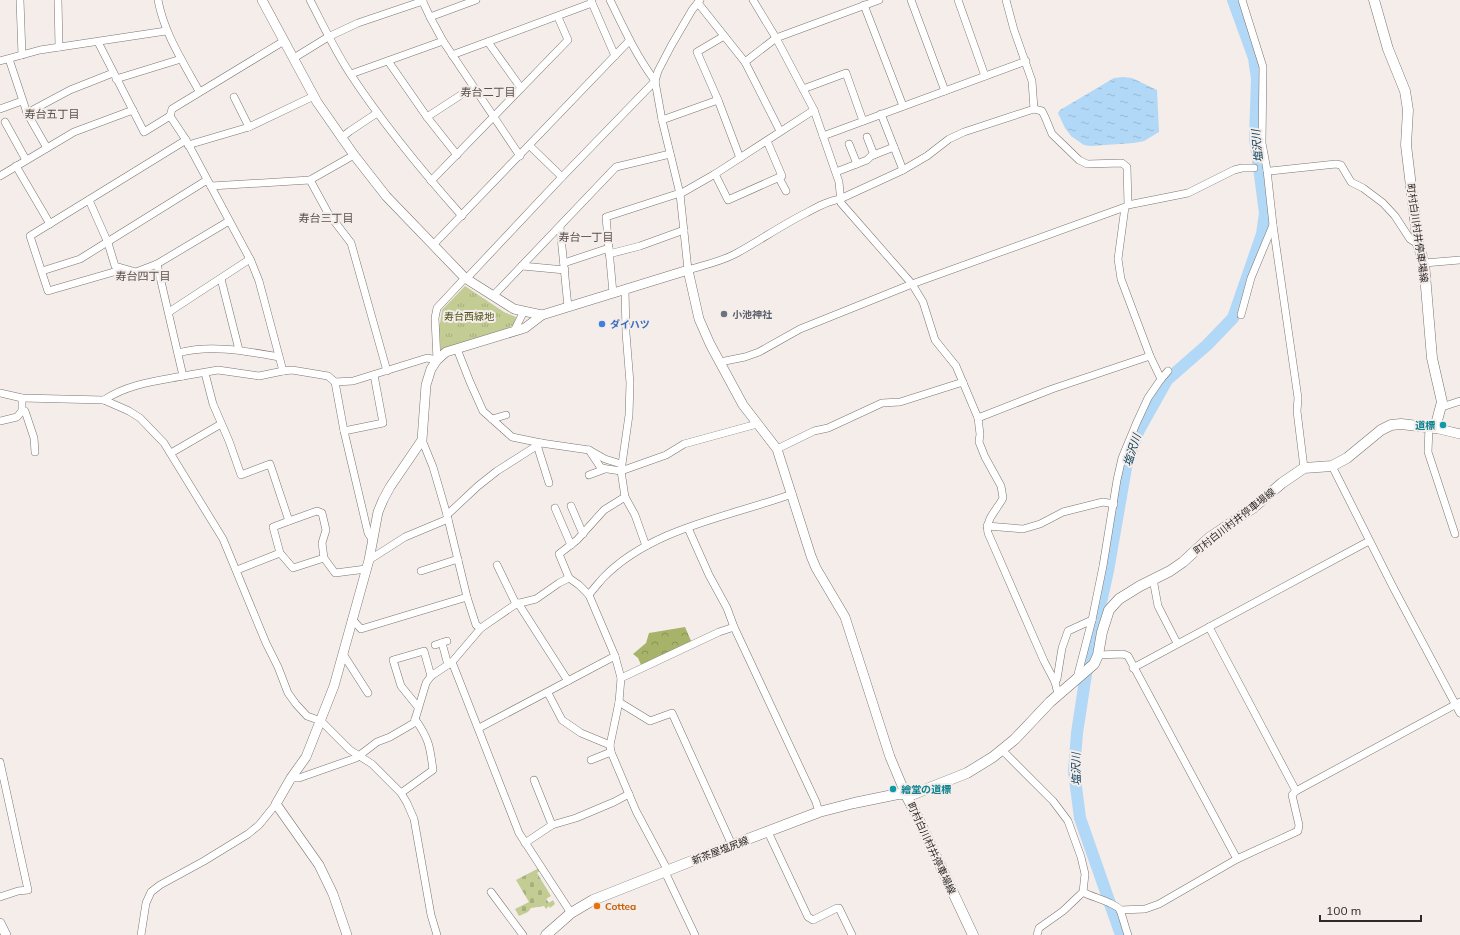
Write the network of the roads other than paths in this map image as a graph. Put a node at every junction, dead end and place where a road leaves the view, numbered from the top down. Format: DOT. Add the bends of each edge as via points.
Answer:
graph roads {
  1 [pos="20,0"];
  2 [pos="58,0"];
  3 [pos="158,0"];
  4 [pos="262,0"];
  5 [pos="311,0"];
  6 [pos="476,0"];
  7 [pos="610,0"];
  8 [pos="879,0"];
  9 [pos="911,0"];
  10 [pos="958,0"];
  11 [pos="1006,0"];
  12 [pos="1242,0"];
  13 [pos="1374,0"];
  14 [pos="422,1"];
  15 [pos="699,1"];
  16 [pos="756,1"];
  17 [pos="592,2"];
  18 [pos="864,5"];
  19 [pos="430,17"];
  20 [pos="558,17"];
  21 [pos="166,31"];
  22 [pos="724,36"];
  23 [pos="328,37"];
  24 [pos="776,38"];
  25 [pos="284,41"];
  26 [pos="443,41"];
  27 [pos="98,42"];
  28 [pos="488,42"];
  29 [pos="630,42"];
  30 [pos="59,46"];
  31 [pos="22,55"];
  32 [pos="452,55"];
  33 [pos="615,56"];
  34 [pos="9,58"];
  35 [pos="294,58"];
  36 [pos="181,59"];
  37 [pos="0,61"];
  38 [pos="388,61"];
  39 [pos="1026,61"];
  40 [pos="745,62"];
  41 [pos="350,74"];
  42 [pos="115,76"];
  43 [pos="985,76"];
  44 [pos="655,81"];
  45 [pos="473,87"];
  46 [pos="521,88"];
  47 [pos="803,89"];
  48 [pos="945,90"];
  49 [pos="199,91"];
  50 [pos="314,96"];
  51 [pos="234,97"];
  52 [pos="22,100"];
  53 [pos="718,100"];
  54 [pos="903,106"];
  55 [pos="0,109"];
  56 [pos="1034,109"];
  57 [pos="132,110"];
  58 [pos="814,110"];
  59 [pos="0,112"];
  60 [pos="377,113"];
  61 [pos="27,114"];
  62 [pos="881,114"];
  63 [pos="170,116"];
  64 [pos="427,117"];
  65 [pos="493,117"];
  66 [pos="662,120"];
  67 [pos="863,120"];
  68 [pos="2,123"];
  69 [pos="249,127"];
  70 [pos="780,131"];
  71 [pos="823,136"];
  72 [pos="867,137"];
  73 [pos="341,138"];
  74 [pos="767,141"];
  75 [pos="187,143"];
  76 [pos="849,144"];
  77 [pos="530,146"];
  78 [pos="894,147"];
  79 [pos="47,148"];
  80 [pos="670,154"];
  81 [pos="354,155"];
  82 [pos="457,155"];
  83 [pos="874,155"];
  84 [pos="520,156"];
  85 [pos="740,158"];
  86 [pos="26,160"];
  87 [pos="857,164"];
  88 [pos="16,166"];
  89 [pos="1254,168"];
  90 [pos="903,170"];
  91 [pos="1267,170"];
  92 [pos="836,172"];
  93 [pos="715,174"];
  94 [pos="0,176"];
  95 [pos="562,177"];
  96 [pos="779,178"];
  97 [pos="310,180"];
  98 [pos="431,181"];
  99 [pos="209,183"];
  100 [pos="786,191"];
  101 [pos="680,194"];
  102 [pos="840,199"];
  103 [pos="89,200"];
  104 [pos="462,216"];
  105 [pos="229,221"];
  106 [pos="50,224"];
  107 [pos="1272,225"];
  108 [pos="560,227"];
  109 [pos="684,230"];
  110 [pos="108,243"];
  111 [pos="1418,244"];
  112 [pos="433,245"];
  113 [pos="609,251"];
  114 [pos="250,259"];
  115 [pos="1460,260"];
  116 [pos="1424,263"];
  117 [pos="158,264"];
  118 [pos="522,266"];
  119 [pos="564,267"];
  120 [pos="124,269"];
  121 [pos="688,270"];
  122 [pos="42,271"];
  123 [pos="466,278"];
  124 [pos="221,279"];
  125 [pos="912,284"];
  126 [pos="625,289"];
  127 [pos="613,293"];
  128 [pos="493,296"];
  129 [pos="568,307"];
  130 [pos="524,311"];
  131 [pos="169,312"];
  132 [pos="1240,314"];
  133 [pos="542,315"];
  134 [pos="514,331"];
  135 [pos="457,349"];
  136 [pos="239,350"];
  137 [pos="178,353"];
  138 [pos="1150,356"];
  139 [pos="280,357"];
  140 [pos="437,360"];
  141 [pos="720,362"];
  142 [pos="283,371"];
  143 [pos="386,371"];
  144 [pos="1168,371"];
  145 [pos="205,373"];
  146 [pos="374,375"];
  147 [pos="183,376"];
  148 [pos="1161,379"];
  149 [pos="335,382"];
  150 [pos="963,382"];
  151 [pos="0,393"];
  152 [pos="22,398"];
  153 [pos="104,400"];
  154 [pos="1460,401"];
  155 [pos="1442,407"];
  156 [pos="22,411"];
  157 [pos="506,415"];
  158 [pos="978,418"];
  159 [pos="492,419"];
  160 [pos="0,421"];
  161 [pos="221,424"];
  162 [pos="757,424"];
  163 [pos="1432,428"];
  164 [pos="344,431"];
  165 [pos="1460,434"];
  166 [pos="422,440"];
  167 [pos="539,444"];
  168 [pos="777,449"];
  169 [pos="589,450"];
  170 [pos="35,452"];
  171 [pos="171,454"];
  172 [pos="1332,466"];
  173 [pos="621,468"];
  174 [pos="1304,468"];
  175 [pos="605,469"];
  176 [pos="589,474"];
  177 [pos="549,483"];
  178 [pos="792,494"];
  179 [pos="625,497"];
  180 [pos="1114,504"];
  181 [pos="571,506"];
  182 [pos="555,508"];
  183 [pos="448,517"];
  184 [pos="289,521"];
  185 [pos="987,526"];
  186 [pos="688,528"];
  187 [pos="583,534"];
  188 [pos="1454,534"];
  189 [pos="372,539"];
  190 [pos="1369,541"];
  191 [pos="571,545"];
  192 [pos="646,546"];
  193 [pos="280,553"];
  194 [pos="324,558"];
  195 [pos="458,559"];
  196 [pos="369,560"];
  197 [pos="366,569"];
  198 [pos="236,570"];
  199 [pos="497,570"];
  200 [pos="420,571"];
  201 [pos="569,578"];
  202 [pos="1153,579"];
  203 [pos="589,595"];
  204 [pos="467,598"];
  205 [pos="517,604"];
  206 [pos="352,619"];
  207 [pos="1092,620"];
  208 [pos="734,627"];
  209 [pos="1209,627"];
  210 [pos="480,628"];
  211 [pos="441,643"];
  212 [pos="1177,643"];
  213 [pos="343,654"];
  214 [pos="1098,655"];
  215 [pos="615,656"];
  216 [pos="450,664"];
  217 [pos="1133,668"];
  218 [pos="431,676"];
  219 [pos="1078,677"];
  220 [pos="622,678"];
  221 [pos="568,681"];
  222 [pos="1055,682"];
  223 [pos="364,690"];
  224 [pos="548,693"];
  225 [pos="1058,694"];
  226 [pos="619,702"];
  227 [pos="1458,703"];
  228 [pos="418,707"];
  229 [pos="1460,712"];
  230 [pos="415,719"];
  231 [pos="321,721"];
  232 [pos="479,728"];
  233 [pos="610,748"];
  234 [pos="1002,750"];
  235 [pos="360,755"];
  236 [pos="592,760"];
  237 [pos="0,762"];
  238 [pos="292,778"];
  239 [pos="534,780"];
  240 [pos="1296,791"];
  241 [pos="401,793"];
  242 [pos="629,794"];
  243 [pos="906,795"];
  244 [pos="276,804"];
  245 [pos="819,812"];
  246 [pos="552,825"];
  247 [pos="768,832"];
  248 [pos="525,843"];
  249 [pos="732,845"];
  250 [pos="1237,859"];
  251 [pos="666,871"];
  252 [pos="491,892"];
  253 [pos="1086,894"];
  254 [pos="0,897"];
  255 [pos="1118,908"];
  256 [pos="571,913"];
  257 [pos="0,923"];
  258 [pos="6,935"];
  259 [pos="140,935"];
  260 [pos="347,935"];
  261 [pos="438,935"];
  262 [pos="523,935"];
  263 [pos="546,935"];
  264 [pos="695,935"];
  265 [pos="851,935"];
  266 [pos="973,935"];
  267 [pos="1037,935"];
  268 [pos="1128,935"];
  1 -- 31 [label="street"];
  2 -- 30 [label="street"];
  3 -- 21 [label="street"];
  4 -- 25 [label="street"];
  5 -- 23 [label="street"];
  6 -- 19 [label="street"];
  7 -- 29 [label="street"];
  8 -- 18 [label="street"];
  9 -- 48 [label="street"];
  10 -- 43 [label="street"];
  11 -- 39 [label="street"];
  12 -- 91 [label="street" via="1263,67 1262,142"];
  13 -- 111 [label="main road, 町村白川村井停車場線" via="1388,50 1405,91 1408,110 1406,145"];
  14 -- 19 [label="street"];
  14 -- 23 [label="street" via="358,23"];
  15 -- 22 [label="street"];
  15 -- 44 [label="street" via="671,46"];
  16 -- 24 [label="street"];
  17 -- 20 [label="street"];
  17 -- 33 [label="street"];
  18 -- 24 [label="street"];
  18 -- 54 [label="street"];
  19 -- 26 [label="street"];
  20 -- 28 [label="street"];
  20 -- 46 [label="street" via="568,40"];
  21 -- 27 [label="street"];
  21 -- 36 [label="street"];
  22 -- 40 [label="street"];
  22 -- 53 [label="street" via="697,52"];
  23 -- 35 [label="street"];
  23 -- 41 [label="street"];
  24 -- 40 [label="street"];
  24 -- 47 [label="street"];
  25 -- 35 [label="street"];
  25 -- 49 [label="street"];
  26 -- 32 [label="street"];
  26 -- 38 [label="street"];
  27 -- 30 [label="street"];
  27 -- 42 [label="street"];
  28 -- 32 [label="street"];
  28 -- 46 [label="street"];
  29 -- 33 [label="street"];
  29 -- 44 [label="street"];
  30 -- 31 [label="street"];
  31 -- 34 [label="street"];
  32 -- 45 [label="street"];
  33 -- 77 [label="street"];
  34 -- 37 [label="street"];
  34 -- 52 [label="street"];
  35 -- 50 [label="street"];
  36 -- 42 [label="street"];
  36 -- 49 [label="street"];
  38 -- 41 [label="street"];
  38 -- 64 [label="street"];
  39 -- 43 [label="street"];
  39 -- 56 [label="street" via="1032,81"];
  40 -- 70 [label="street"];
  41 -- 60 [label="street"];
  42 -- 57 [label="street"];
  42 -- 61 [label="street" via="70,90"];
  43 -- 48 [label="street"];
  44 -- 66 [label="street"];
  44 -- 95 [label="street"];
  45 -- 64 [label="street"];
  45 -- 65 [label="street"];
  46 -- 65 [label="street"];
  47 -- 58 [label="street"];
  47 -- 67 [label="street" via="846,73"];
  48 -- 54 [label="street"];
  49 -- 63 [label="street" via="172,108"];
  50 -- 69 [label="street"];
  50 -- 73 [label="street"];
  51 -- 69 [label="street"];
  52 -- 55 [label="street"];
  52 -- 61 [label="street"];
  53 -- 66 [label="street"];
  53 -- 85 [label="street"];
  54 -- 62 [label="street"];
  56 -- 89 [label="street" via="1042,111 1052,134 1079,160 1087,164 1122,163 1127,167 1128,205 1188,193 1234,170"];
  56 -- 90 [label="street" via="964,132"];
  57 -- 63 [label="street" via="144,132"];
  57 -- 79 [label="street" via="87,126"];
  58 -- 70 [label="street"];
  58 -- 71 [label="street"];
  59 -- 68 [label="street"];
  60 -- 73 [label="street"];
  60 -- 98 [label="street"];
  61 -- 79 [label="street"];
  62 -- 67 [label="street"];
  62 -- 78 [label="street"];
  63 -- 75 [label="street"];
  64 -- 82 [label="street"];
  65 -- 82 [label="street"];
  65 -- 84 [label="street"];
  66 -- 80 [label="street"];
  67 -- 71 [label="street"];
  68 -- 86 [label="street"];
  69 -- 75 [label="street"];
  70 -- 74 [label="street"];
  71 -- 92 [label="street"];
  72 -- 83 [label="street"];
  73 -- 81 [label="street"];
  74 -- 85 [label="street"];
  74 -- 96 [label="street" via="782,176"];
  75 -- 99 [label="street"];
  75 -- 103 [label="street"];
  76 -- 87 [label="street"];
  77 -- 84 [label="street"];
  77 -- 95 [label="street"];
  78 -- 83 [label="street"];
  78 -- 90 [label="street"];
  79 -- 86 [label="street"];
  80 -- 101 [label="street"];
  80 -- 108 [label="street" via="616,167"];
  81 -- 97 [label="street"];
  81 -- 112 [label="street" via="386,196"];
  82 -- 98 [label="street"];
  83 -- 87 [label="street"];
  84 -- 104 [label="street"];
  85 -- 93 [label="street"];
  86 -- 88 [label="street"];
  87 -- 92 [label="street"];
  88 -- 94 [label="street"];
  88 -- 106 [label="street"];
  90 -- 102 [label="street"];
  91 -- 107 [label="street"];
  91 -- 111 [label="street" via="1341,165 1351,182 1383,203 1410,239"];
  92 -- 102 [label="street"];
  93 -- 96 [label="street" via="728,200"];
  93 -- 101 [label="street"];
  95 -- 123 [label="street"];
  96 -- 100 [label="street"];
  97 -- 99 [label="street"];
  97 -- 143 [label="street" via="328,213 351,243"];
  98 -- 104 [label="street"];
  99 -- 105 [label="street"];
  99 -- 110 [label="street"];
  101 -- 109 [label="street"];
  101 -- 113 [label="street" via="606,217"];
  102 -- 121 [label="street" via="832,200 792,220 734,255"];
  102 -- 125 [label="street"];
  103 -- 106 [label="street"];
  103 -- 110 [label="street"];
  104 -- 112 [label="street"];
  105 -- 114 [label="street"];
  105 -- 117 [label="street"];
  106 -- 122 [label="street" via="30,236"];
  107 -- 132 [label="street"];
  107 -- 174 [label="street" via="1298,398 1297,411"];
  108 -- 118 [label="street"];
  108 -- 119 [label="street"];
  109 -- 113 [label="street" via="640,246"];
  109 -- 121 [label="street"];
  110 -- 120 [label="street" via="115,266"];
  110 -- 122 [label="street" via="80,259"];
  111 -- 116 [label="main road, 町村白川村井停車場線"];
  112 -- 123 [label="street"];
  113 -- 119 [label="street"];
  113 -- 127 [label="street"];
  114 -- 124 [label="street"];
  114 -- 139 [label="street" via="259,281"];
  115 -- 116 [label="street"];
  116 -- 155 [label="main road, 町村白川村井停車場線" via="1432,358"];
  117 -- 120 [label="street" via="136,272"];
  117 -- 131 [label="street"];
  118 -- 119 [label="street"];
  118 -- 128 [label="street"];
  119 -- 129 [label="street"];
  120 -- 122 [label="street" via="48,291"];
  121 -- 126 [label="street"];
  121 -- 141 [label="street" via="699,319"];
  123 -- 128 [label="street"];
  123 -- 140 [label="street" via="437,308"];
  124 -- 131 [label="street"];
  124 -- 136 [label="street"];
  125 -- 138 [label="street" via="1125,207 1118,259 1121,279"];
  125 -- 141 [label="street" via="800,329 759,352"];
  125 -- 150 [label="street" via="923,302 935,340 956,366"];
  126 -- 127 [label="street"];
  126 -- 173 [label="street" via="630,383 629,415"];
  127 -- 129 [label="street"];
  128 -- 130 [label="street"];
  129 -- 133 [label="street"];
  130 -- 133 [label="street"];
  130 -- 134 [label="street"];
  131 -- 137 [label="street"];
  133 -- 134 [label="street" via="525,328"];
  134 -- 135 [label="street"];
  135 -- 140 [label="street" via="446,352"];
  135 -- 159 [label="street" via="483,411"];
  136 -- 137 [label="street" via="203,349"];
  136 -- 139 [label="street"];
  137 -- 147 [label="street"];
  138 -- 148 [label="street"];
  138 -- 158 [label="street" via="1052,389"];
  139 -- 142 [label="street"];
  140 -- 143 [label="street" via="427,358"];
  140 -- 166 [label="street" via="426,385"];
  141 -- 162 [label="street" via="743,405"];
  142 -- 145 [label="street" via="259,376 218,370"];
  142 -- 149 [label="street" via="328,376"];
  143 -- 146 [label="street"];
  144 -- 148 [label="street"];
  145 -- 147 [label="street"];
  145 -- 161 [label="street"];
  146 -- 149 [label="street" via="353,381"];
  146 -- 164 [label="street" via="383,423"];
  147 -- 153 [label="street" via="140,384 115,392"];
  148 -- 180 [label="street" via="1148,398 1122,458"];
  149 -- 164 [label="street"];
  150 -- 158 [label="street"];
  150 -- 168 [label="street" via="900,402 882,403"];
  151 -- 152 [label="street"];
  152 -- 153 [label="street"];
  152 -- 156 [label="street"];
  153 -- 171 [label="street" via="140,418 155,432"];
  154 -- 155 [label="street"];
  155 -- 163 [label="main road, 町村白川村井停車場線"];
  156 -- 160 [label="street" via="17,417"];
  156 -- 170 [label="street" via="25,411 34,438"];
  157 -- 159 [label="street"];
  158 -- 185 [label="street" via="979,442 1001,486 1003,498"];
  159 -- 167 [label="street" via="512,436"];
  161 -- 171 [label="street"];
  161 -- 184 [label="street" via="241,475 270,464"];
  162 -- 168 [label="street"];
  162 -- 173 [label="street" via="684,444 666,455"];
  163 -- 165 [label="street"];
  163 -- 172 [label="main road" via="1401,424 1386,427 1347,458"];
  163 -- 188 [label="street" via="1428,452"];
  164 -- 189 [label="street" via="368,533"];
  166 -- 183 [label="street"];
  166 -- 189 [label="street" via="383,500"];
  167 -- 169 [label="street"];
  167 -- 177 [label="street"];
  167 -- 183 [label="street" via="478,486"];
  168 -- 178 [label="street"];
  169 -- 173 [label="street"];
  169 -- 175 [label="street" via="601,468"];
  171 -- 198 [label="street" via="223,539"];
  172 -- 174 [label="main road"];
  172 -- 190 [label="street"];
  173 -- 175 [label="street"];
  173 -- 179 [label="street"];
  174 -- 202 [label="main road, 町村白川村井停車場線" via="1247,513 1209,538 1183,562"];
  175 -- 176 [label="street"];
  178 -- 186 [label="street"];
  178 -- 243 [label="street" via="816,568 845,616 890,758"];
  179 -- 187 [label="street" via="604,510"];
  179 -- 192 [label="street" via="635,515"];
  180 -- 185 [label="street" via="1103,502 1063,512 1040,524 1023,529"];
  180 -- 207 [label="street"];
  181 -- 187 [label="street"];
  182 -- 191 [label="street"];
  183 -- 195 [label="street"];
  183 -- 196 [label="street" via="405,537"];
  184 -- 193 [label="street" via="273,527"];
  184 -- 194 [label="street" via="317,511 322,513 326,530 322,543"];
  185 -- 222 [label="street"];
  186 -- 192 [label="street"];
  186 -- 208 [label="street"];
  187 -- 191 [label="street"];
  189 -- 196 [label="street"];
  190 -- 209 [label="street"];
  190 -- 227 [label="street"];
  191 -- 201 [label="street" via="559,554"];
  192 -- 203 [label="street" via="608,573"];
  193 -- 194 [label="street" via="293,568"];
  193 -- 198 [label="street"];
  194 -- 197 [label="street" via="335,573"];
  195 -- 200 [label="street"];
  195 -- 204 [label="street"];
  196 -- 197 [label="street"];
  197 -- 206 [label="street"];
  198 -- 231 [label="street" via="288,693 308,716"];
  199 -- 205 [label="street"];
  201 -- 203 [label="street"];
  201 -- 205 [label="street" via="536,599"];
  202 -- 212 [label="street" via="1158,606"];
  202 -- 214 [label="main road, 町村白川村井停車場線" via="1119,599 1108,610"];
  203 -- 215 [label="street"];
  204 -- 206 [label="street" via="361,630"];
  204 -- 210 [label="street" via="476,625"];
  205 -- 210 [label="street"];
  205 -- 221 [label="street"];
  206 -- 213 [label="street"];
  207 -- 219 [label="street"];
  207 -- 222 [label="street" via="1068,631"];
  208 -- 220 [label="street"];
  208 -- 245 [label="street"];
  209 -- 212 [label="street"];
  209 -- 240 [label="street"];
  210 -- 216 [label="street"];
  211 -- 216 [label="street"];
  212 -- 217 [label="street"];
  213 -- 223 [label="street"];
  213 -- 231 [label="street"];
  214 -- 217 [label="street" via="1123,654 1128,656"];
  214 -- 219 [label="main road, 町村白川村井停車場線" via="1092,667"];
  215 -- 220 [label="street"];
  215 -- 221 [label="street"];
  216 -- 218 [label="street"];
  216 -- 232 [label="street"];
  217 -- 250 [label="street"];
  218 -- 228 [label="street"];
  218 -- 228 [label="street" via="424,651 393,660 401,686"];
  219 -- 225 [label="main road, 町村白川村井停車場線"];
  220 -- 226 [label="street"];
  221 -- 224 [label="street"];
  222 -- 225 [label="street"];
  224 -- 232 [label="street"];
  224 -- 233 [label="street" via="562,720"];
  225 -- 234 [label="main road, 町村白川村井停車場線"];
  226 -- 233 [label="street"];
  226 -- 249 [label="street" via="650,721 672,713"];
  227 -- 229 [label="street"];
  227 -- 240 [label="street"];
  228 -- 230 [label="street"];
  230 -- 235 [label="street" via="414,723 377,742"];
  230 -- 241 [label="street" via="430,745 433,770"];
  231 -- 235 [label="street" via="350,750"];
  231 -- 238 [label="street" via="306,757"];
  232 -- 248 [label="street"];
  233 -- 236 [label="street"];
  233 -- 242 [label="street"];
  234 -- 243 [label="main road, 町村白川村井停車場線" via="967,773"];
  234 -- 253 [label="street" via="1053,801 1068,821 1081,856"];
  235 -- 238 [label="street" via="300,778"];
  235 -- 241 [label="street"];
  237 -- 254 [label="street" via="28,890"];
  238 -- 244 [label="street"];
  239 -- 246 [label="street"];
  240 -- 250 [label="street" via="1292,795 1298,831"];
  241 -- 261 [label="street" via="414,819 431,915"];
  242 -- 246 [label="street" via="576,818"];
  242 -- 251 [label="street"];
  243 -- 245 [label="main road, 新茶屋塩尻線" via="876,798"];
  243 -- 266 [label="main road, 町村白川村井停車場線"];
  244 -- 259 [label="street" via="248,834 151,892 146,903"];
  244 -- 260 [label="street" via="319,865 333,894"];
  245 -- 247 [label="main road, 新茶屋塩尻線"];
  246 -- 248 [label="street"];
  247 -- 249 [label="main road, 新茶屋塩尻線"];
  247 -- 265 [label="street" via="808,917 813,920 840,908"];
  248 -- 256 [label="street"];
  249 -- 251 [label="main road, 新茶屋塩尻線"];
  250 -- 255 [label="street" via="1159,904 1145,909"];
  251 -- 256 [label="main road, 新茶屋塩尻線" via="593,900"];
  251 -- 264 [label="street"];
  252 -- 262 [label="street"];
  253 -- 255 [label="street"];
  253 -- 267 [label="street" via="1039,928"];
  255 -- 268 [label="street"];
  256 -- 263 [label="main road, 新茶屋塩尻線"];
  257 -- 258 [label="street"];
}
